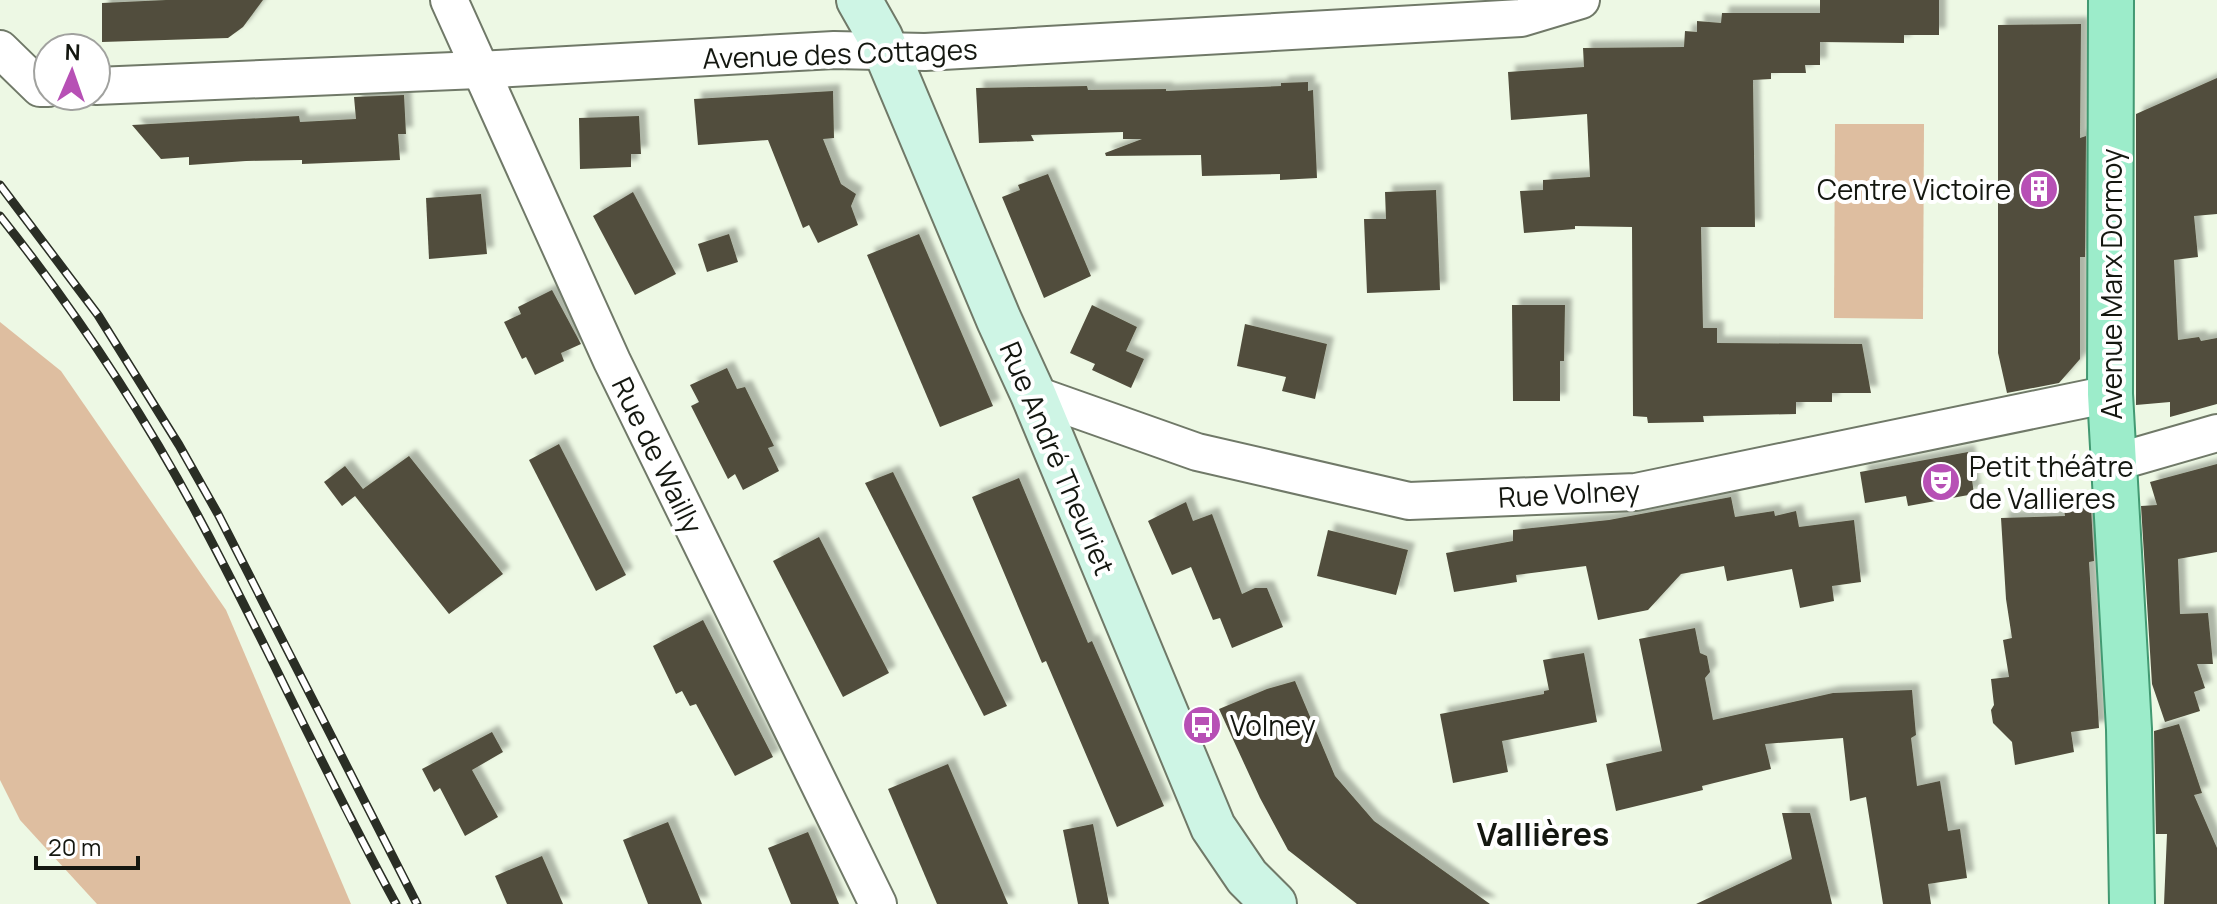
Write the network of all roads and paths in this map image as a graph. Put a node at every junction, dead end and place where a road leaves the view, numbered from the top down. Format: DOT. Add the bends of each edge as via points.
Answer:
graph roads {
  1 [pos="449,0"];
  2 [pos="859,0"];
  3 [pos="1581,0"];
  4 [pos="2111,0"];
  5 [pos="0,49"];
  6 [pos="886,50"];
  7 [pos="478,70"];
  8 [pos="32,80"];
  9 [pos="112,85"];
  10 [pos="1033,394"];
  11 [pos="2110,394"];
  12 [pos="2217,433"];
  13 [pos="2113,463"];
  14 [pos="878,904"];
  15 [pos="1274,904"];
  16 [pos="2132,904"];
  1 -- 7 [label="street, Rue de Wailly"];
  2 -- 6 [label="street, Rue André Theuriet"];
  3 -- 6 [label="street, Avenue des Cottages" via="1521,18"];
  4 -- 11 [label="main road, Avenue Marx Dormoy"];
  5 -- 8 [label="street"];
  6 -- 7 [label="street, Avenue des Cottages"];
  6 -- 10 [label="street, Rue André Theuriet"];
  7 -- 9 [label="street, Avenue des Cottages"];
  7 -- 14 [label="street, Rue de Wailly" via="612,361"];
  10 -- 11 [label="street, Rue Volney" via="1197,452 1409,501 1636,492"];
  10 -- 15 [label="street, Rue André Theuriet" via="1213,827 1247,877"];
  11 -- 13 [label="main road, Avenue Marx Dormoy"];
  12 -- 13 [label="street"];
  13 -- 16 [label="main road, Avenue Marx Dormoy" via="2129,729"];
}
